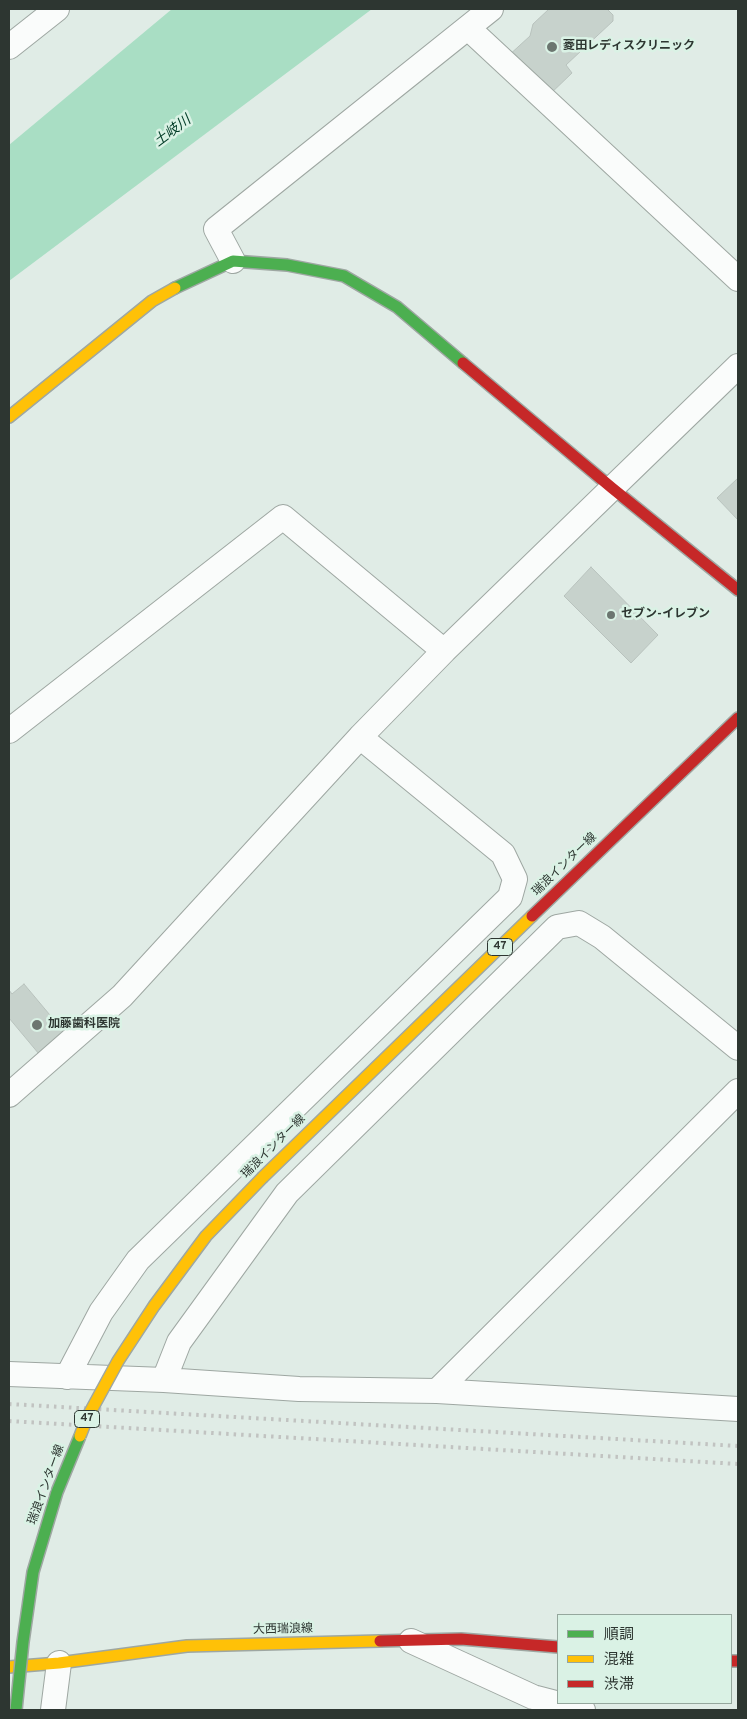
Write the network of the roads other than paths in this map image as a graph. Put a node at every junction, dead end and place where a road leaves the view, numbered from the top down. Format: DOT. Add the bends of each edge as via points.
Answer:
graph roads {
  1 [pos="57,9"];
  2 [pos="491,9"];
  3 [pos="32,16"];
  4 [pos="468,28"];
  5 [pos="9,47"];
  6 [pos="233,262"];
  7 [pos="738,279"];
  8 [pos="738,366"];
  9 [pos="9,417"];
  10 [pos="612,488"];
  11 [pos="738,590"];
  12 [pos="444,651"];
  13 [pos="738,718"];
  14 [pos="9,731"];
  15 [pos="360,737"];
  16 [pos="738,1048"];
  17 [pos="738,1090"];
  18 [pos="9,1094"];
  19 [pos="9,1374"];
  20 [pos="67,1377"];
  21 [pos="164,1380"];
  22 [pos="437,1391"];
  23 [pos="738,1409"];
  24 [pos="411,1641"];
  25 [pos="557,1647"];
  26 [pos="59,1663"];
  27 [pos="9,1668"];
  28 [pos="557,1703"];
  29 [pos="560,1704"];
  30 [pos="16,1710"];
  31 [pos="53,1710"];
  32 [pos="583,1710"];
  1 -- 3 [label="street"];
  2 -- 4 [label="street"];
  3 -- 5 [label="street"];
  4 -- 6 [label="street" via="216,229"];
  4 -- 7 [label="street"];
  6 -- 9 [label="main road" via="192,279 152,302"];
  6 -- 10 [label="main road" via="287,265 344,276 397,307"];
  8 -- 10 [label="street"];
  10 -- 11 [label="main road"];
  10 -- 12 [label="street"];
  12 -- 14 [label="street" via="283,517"];
  12 -- 15 [label="street"];
  13 -- 30 [label="main road, 瑞浪インター線 / 47, bridge" via="263,1177 206,1236 154,1306 118,1361 87,1418 57,1492 33,1572"];
  15 -- 18 [label="street" via="122,996"];
  15 -- 20 [label="street" via="503,854 515,879 510,897 138,1260 101,1312"];
  16 -- 21 [label="street" via="602,937 579,924 557,927 287,1193 179,1342"];
  17 -- 22 [label="street"];
  19 -- 20 [label="street"];
  20 -- 21 [label="street"];
  21 -- 22 [label="street" via="299,1389"];
  22 -- 23 [label="street"];
  24 -- 25 [label="main road, 大西瑞浪線" via="461,1639"];
  24 -- 26 [label="main road, 大西瑞浪線" via="187,1646"];
  24 -- 28 [label="street" via="533,1697"];
  26 -- 27 [label="main road, 大西瑞浪線"];
  26 -- 31 [label="street"];
  29 -- 32 [label="street"];
}
